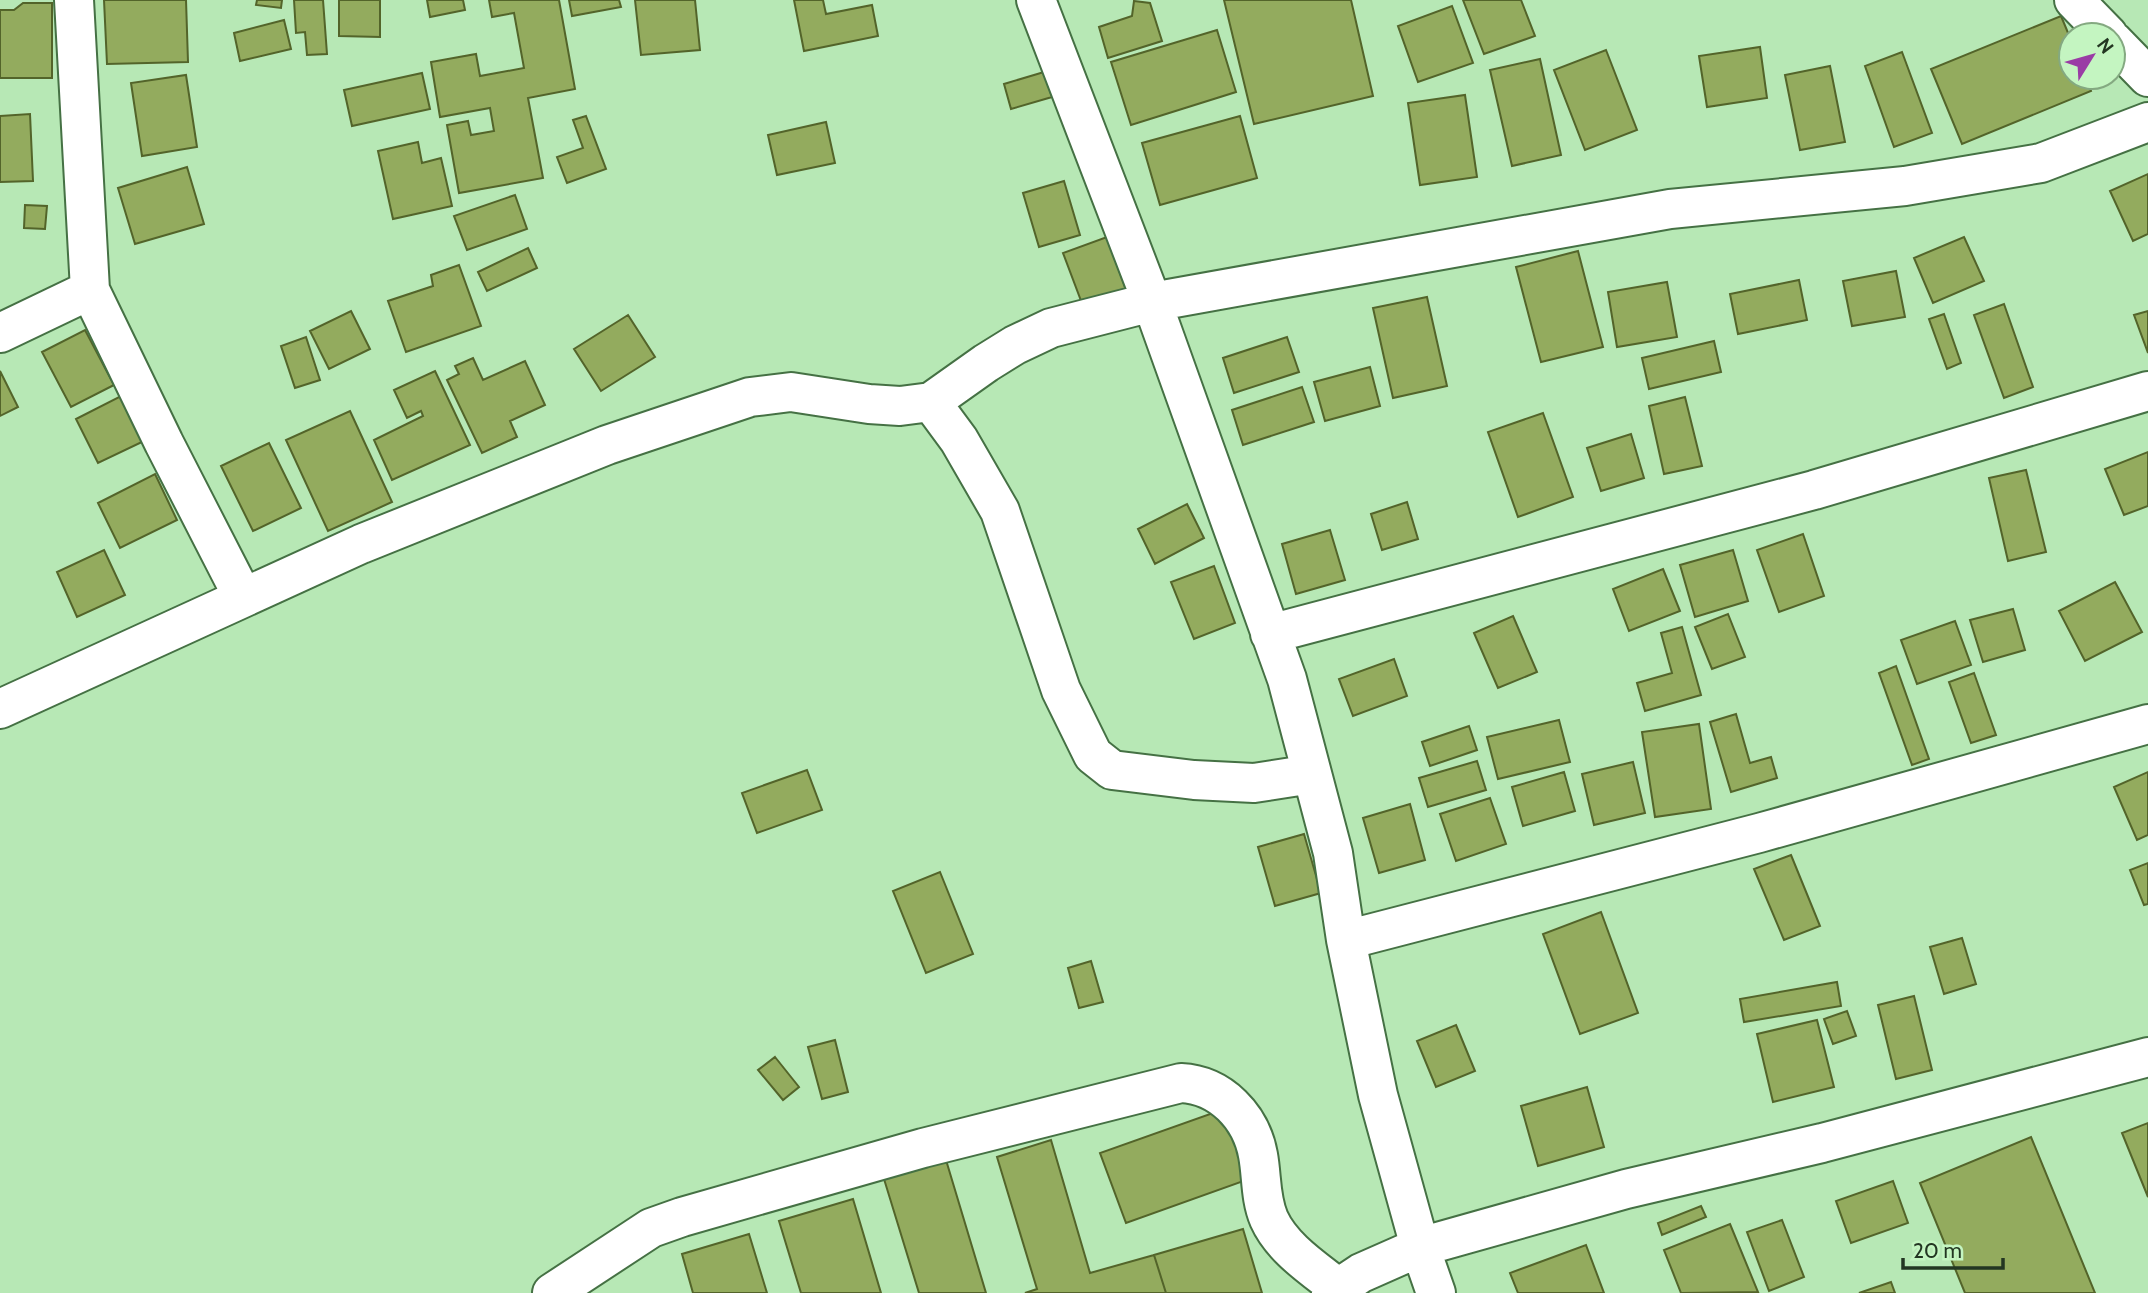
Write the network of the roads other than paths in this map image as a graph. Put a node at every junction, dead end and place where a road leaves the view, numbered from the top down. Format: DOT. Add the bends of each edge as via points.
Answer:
graph roads {
  1 [pos="74,0"];
  2 [pos="1036,0"];
  3 [pos="2074,0"];
  4 [pos="2094,21"];
  5 [pos="2127,55"];
  6 [pos="2148,77"];
  7 [pos="2148,122"];
  8 [pos="90,290"];
  9 [pos="1152,302"];
  10 [pos="0,333"];
  11 [pos="2148,391"];
  12 [pos="931,402"];
  13 [pos="243,597"];
  14 [pos="1270,634"];
  15 [pos="0,709"];
  16 [pos="2148,724"];
  17 [pos="1312,775"];
  18 [pos="1346,940"];
  19 [pos="2148,1057"];
  20 [pos="1420,1247"];
  21 [pos="1336,1291"];
  22 [pos="552,1293"];
  23 [pos="1436,1293"];
  1 -- 8 [label="street"];
  2 -- 9 [label="street"];
  3 -- 4 [label="street"];
  5 -- 6 [label="street"];
  7 -- 9 [label="street" via="2041,163 1905,186 1670,209"];
  8 -- 10 [label="street"];
  8 -- 13 [label="street"];
  9 -- 12 [label="street" via="1051,328 986,363"];
  9 -- 14 [label="street"];
  11 -- 14 [label="street" via="1814,490"];
  12 -- 13 [label="street" via="869,404 791,392 750,397 607,445"];
  12 -- 17 [label="street" via="1000,511 1061,690 1100,762 1112,770 1194,780 1254,783"];
  13 -- 15 [label="street"];
  14 -- 17 [label="street"];
  16 -- 18 [label="street" via="1759,833"];
  17 -- 18 [label="street" via="1333,853"];
  18 -- 20 [label="street" via="1378,1094"];
  19 -- 20 [label="street" via="1835,1140 1626,1189"];
  20 -- 21 [label="street" via="1386,1260"];
  20 -- 23 [label="street"];
  21 -- 22 [label="street" via="1282,1239 1269,1219 1258,1153 1242,1116 1223,1097 1181,1083 923,1148 682,1217 651,1228"];
}
